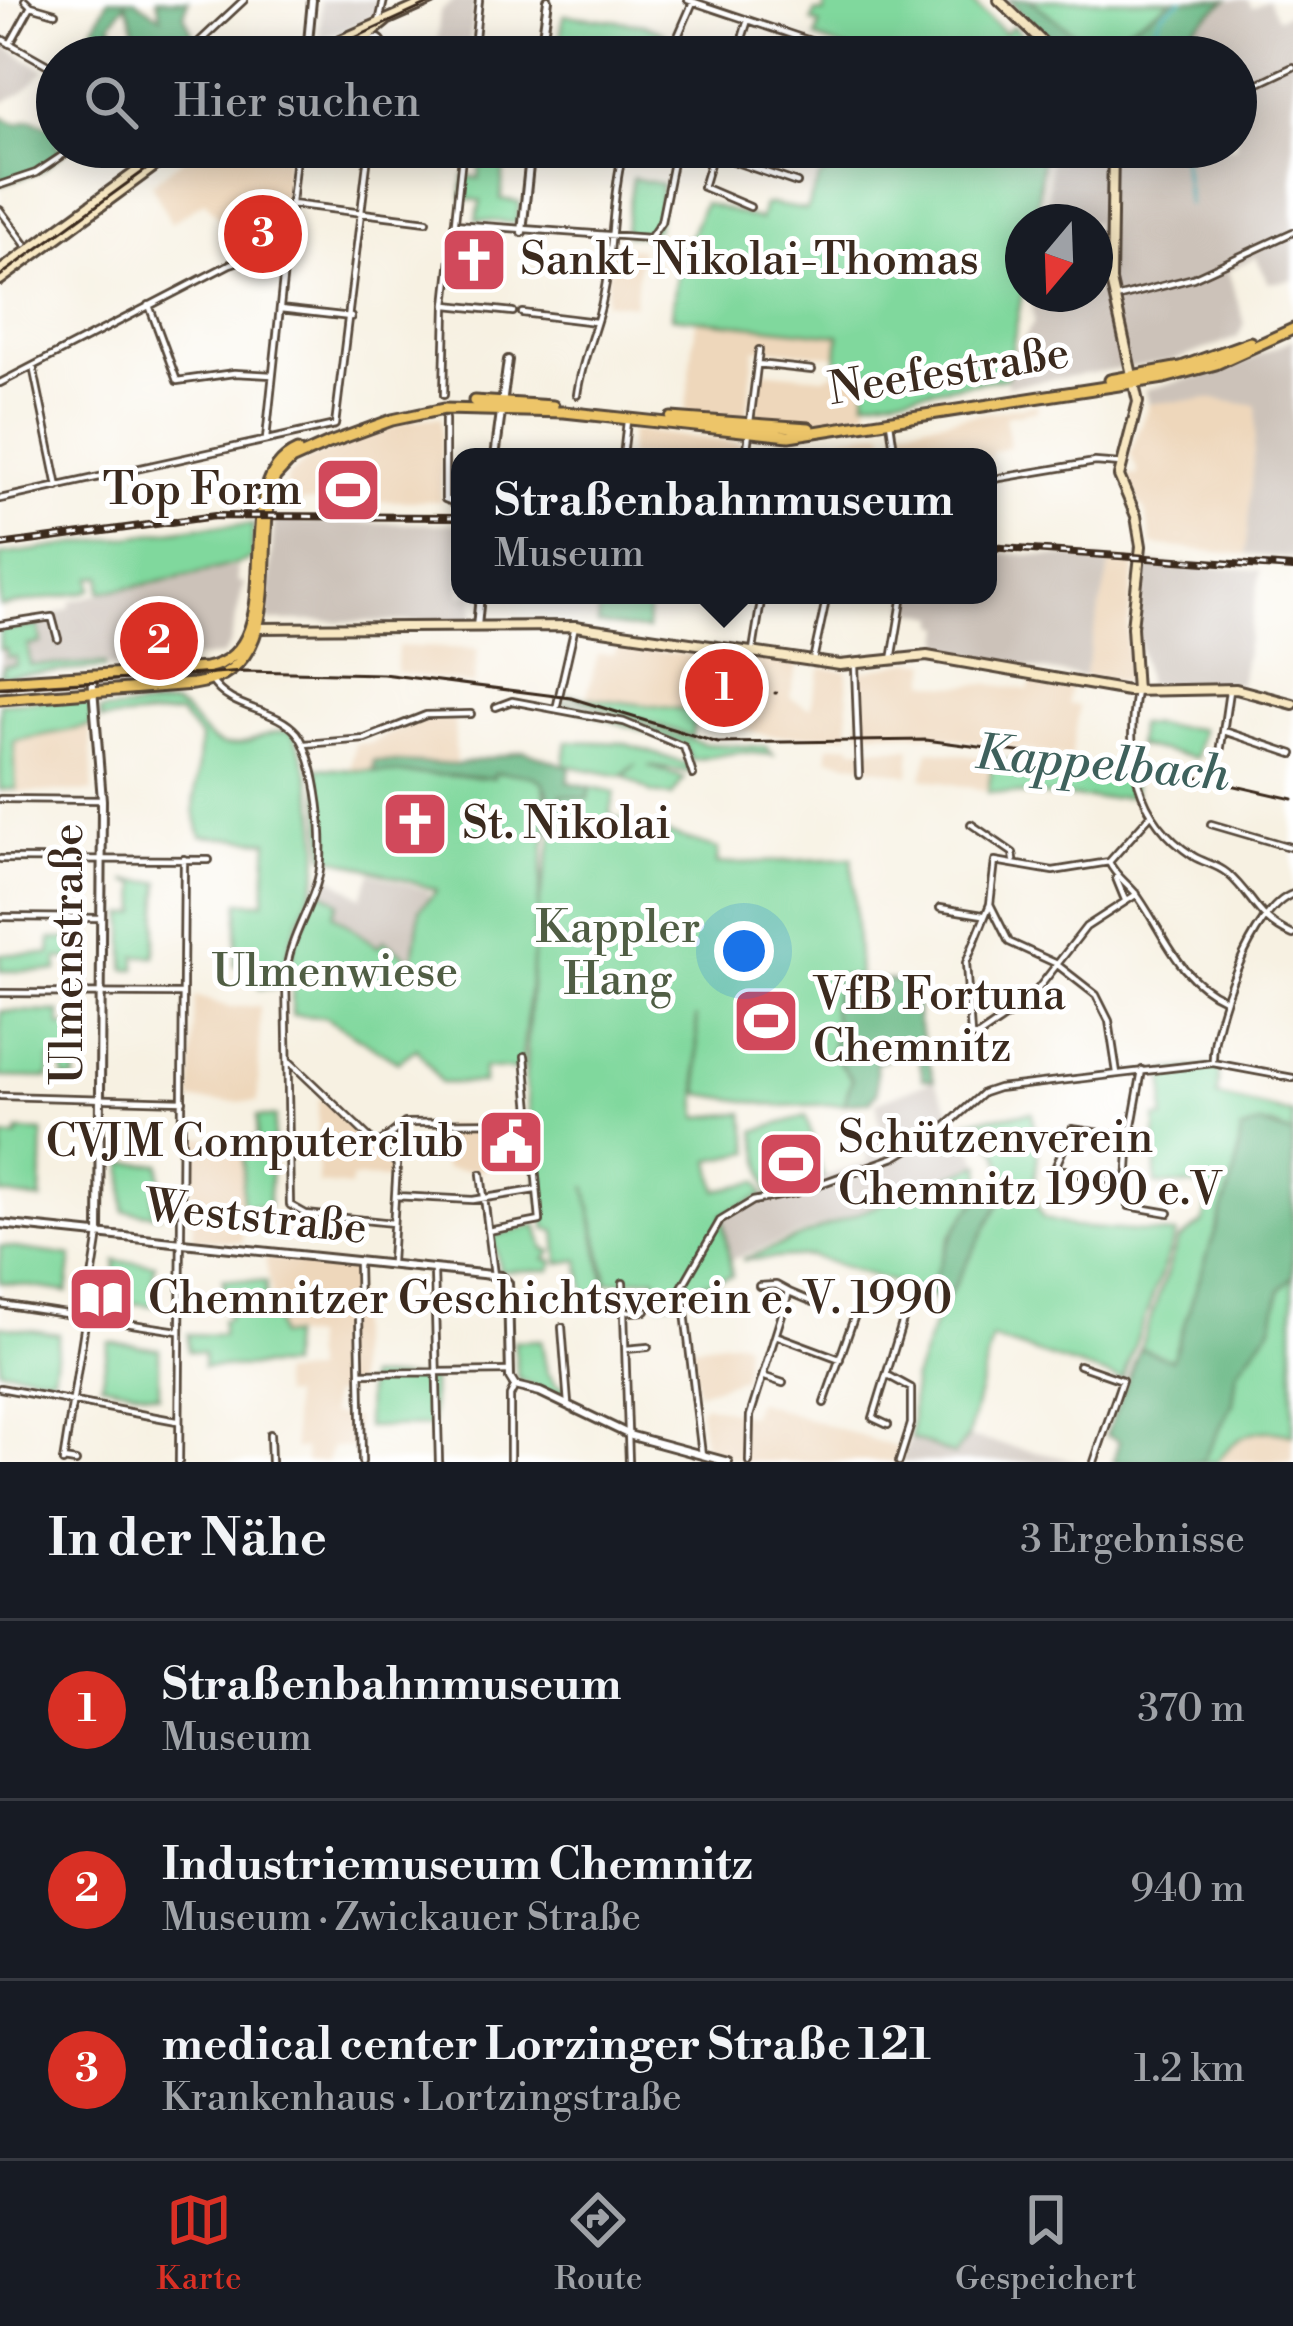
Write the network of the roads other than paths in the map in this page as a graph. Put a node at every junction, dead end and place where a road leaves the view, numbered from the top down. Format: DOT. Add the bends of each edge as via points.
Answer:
graph roads {
  1 [pos="25,0"];
  2 [pos="244,0"];
  3 [pos="311,0"];
  4 [pos="385,0"];
  5 [pos="422,0"];
  6 [pos="432,0"];
  7 [pos="479,0"];
  8 [pos="548,0"];
  9 [pos="999,0"];
  10 [pos="690,1"];
  11 [pos="31,6"];
  12 [pos="407,11"];
  13 [pos="55,14"];
  14 [pos="748,20"];
  15 [pos="384,21"];
  16 [pos="387,33"];
  17 [pos="205,36"];
  18 [pos="307,36"];
  19 [pos="350,36"];
  20 [pos="367,36"];
  21 [pos="385,36"];
  22 [pos="476,36"];
  23 [pos="543,36"];
  24 [pos="677,36"];
  25 [pos="743,36"];
  26 [pos="796,36"];
  27 [pos="1036,36"];
  28 [pos="0,38"];
  29 [pos="10,44"];
  30 [pos="36,58"];
  31 [pos="1293,68"];
  32 [pos="1257,84"];
  33 [pos="44,168"];
  34 [pos="142,168"];
  35 [pos="152,168"];
  36 [pos="295,168"];
  37 [pos="367,168"];
  38 [pos="461,168"];
  39 [pos="529,168"];
  40 [pos="620,168"];
  41 [pos="671,168"];
  42 [pos="709,168"];
  43 [pos="753,168"];
  44 [pos="1114,168"];
  45 [pos="797,183"];
  46 [pos="0,185"];
  47 [pos="291,204"];
  48 [pos="750,207"];
  49 [pos="0,210"];
  50 [pos="362,214"];
  51 [pos="427,221"];
  52 [pos="454,224"];
  53 [pos="522,230"];
  54 [pos="1293,232"];
  55 [pos="608,236"];
  56 [pos="25,244"];
  57 [pos="284,258"];
  58 [pos="0,275"];
  59 [pos="1116,298"];
  60 [pos="446,304"];
  61 [pos="149,305"];
  62 [pos="279,309"];
  63 [pos="513,312"];
  64 [pos="522,313"];
  65 [pos="351,316"];
  66 [pos="596,322"];
  67 [pos="1293,326"];
  68 [pos="759,350"];
  69 [pos="508,360"];
  70 [pos="757,364"];
  71 [pos="33,366"];
  72 [pos="812,370"];
  73 [pos="272,375"];
  74 [pos="1134,379"];
  75 [pos="0,383"];
  76 [pos="444,395"];
  77 [pos="578,395"];
  78 [pos="503,406"];
  79 [pos="445,418"];
  80 [pos="627,419"];
  81 [pos="890,422"];
  82 [pos="749,430"];
  83 [pos="266,439"];
  84 [pos="496,448"];
  85 [pos="624,448"];
  86 [pos="747,448"];
  87 [pos="894,448"];
  88 [pos="1121,464"];
  89 [pos="997,478"];
  90 [pos="58,487"];
  91 [pos="0,499"];
  92 [pos="451,501"];
  93 [pos="479,604"];
  94 [pos="761,604"];
  95 [pos="825,604"];
  96 [pos="901,604"];
  97 [pos="0,625"];
  98 [pos="574,626"];
  99 [pos="251,627"];
  100 [pos="477,628"];
  101 [pos="276,631"];
  102 [pos="58,640"];
  103 [pos="244,650"];
  104 [pos="753,650"];
  105 [pos="892,659"];
  106 [pos="813,661"];
  107 [pos="855,666"];
  108 [pos="92,675"];
  109 [pos="211,680"];
  110 [pos="0,681"];
  111 [pos="1229,689"];
  112 [pos="1136,691"];
  113 [pos="93,693"];
  114 [pos="0,699"];
  115 [pos="1293,704"];
  116 [pos="499,705"];
  117 [pos="556,709"];
  118 [pos="472,714"];
  119 [pos="1230,732"];
  120 [pos="305,744"];
  121 [pos="1293,754"];
  122 [pos="1217,774"];
  123 [pos="859,775"];
  124 [pos="693,776"];
  125 [pos="0,800"];
  126 [pos="102,800"];
  127 [pos="1149,817"];
  128 [pos="971,824"];
  129 [pos="1210,824"];
  130 [pos="1293,848"];
  131 [pos="0,859"];
  132 [pos="102,859"];
  133 [pos="184,860"];
  134 [pos="209,860"];
  135 [pos="1014,862"];
  136 [pos="1109,862"];
  137 [pos="1116,878"];
  138 [pos="1137,894"];
  139 [pos="1293,894"];
  140 [pos="1124,901"];
  141 [pos="990,904"];
  142 [pos="940,908"];
  143 [pos="983,915"];
  144 [pos="0,917"];
  145 [pos="996,917"];
  146 [pos="101,918"];
  147 [pos="1264,922"];
  148 [pos="978,925"];
  149 [pos="1293,935"];
  150 [pos="1055,963"];
  151 [pos="0,993"];
  152 [pos="102,994"];
  153 [pos="182,994"];
  154 [pos="1224,999"];
  155 [pos="524,1056"];
  156 [pos="290,1062"];
  157 [pos="1213,1063"];
  158 [pos="1142,1070"];
  159 [pos="1117,1073"];
  160 [pos="1293,1078"];
  161 [pos="310,1081"];
  162 [pos="288,1087"];
  163 [pos="0,1096"];
  164 [pos="100,1099"];
  165 [pos="182,1101"];
  166 [pos="530,1122"];
  167 [pos="1130,1136"];
  168 [pos="378,1144"];
  169 [pos="481,1174"];
  170 [pos="1127,1184"];
  171 [pos="536,1190"];
  172 [pos="395,1196"];
  173 [pos="484,1199"];
  174 [pos="1168,1214"];
  175 [pos="393,1223"];
  176 [pos="0,1224"];
  177 [pos="488,1231"];
  178 [pos="99,1234"];
  179 [pos="182,1244"];
  180 [pos="358,1262"];
  181 [pos="391,1265"];
  182 [pos="434,1270"];
  183 [pos="494,1275"];
  184 [pos="623,1282"];
  185 [pos="759,1286"];
  186 [pos="789,1292"];
  187 [pos="813,1302"];
  188 [pos="0,1304"];
  189 [pos="646,1311"];
  190 [pos="626,1312"];
  191 [pos="856,1312"];
  192 [pos="86,1317"];
  193 [pos="903,1320"];
  194 [pos="562,1327"];
  195 [pos="181,1331"];
  196 [pos="778,1336"];
  197 [pos="648,1346"];
  198 [pos="626,1349"];
  199 [pos="840,1359"];
  200 [pos="1079,1365"];
  201 [pos="509,1371"];
  202 [pos="436,1372"];
  203 [pos="360,1373"];
  204 [pos="886,1375"];
  205 [pos="764,1377"];
  206 [pos="783,1383"];
  207 [pos="513,1384"];
  208 [pos="0,1388"];
  209 [pos="73,1400"];
  210 [pos="824,1402"];
  211 [pos="568,1404"];
  212 [pos="180,1421"];
  213 [pos="888,1425"];
  214 [pos="270,1434"];
  215 [pos="628,1434"];
  216 [pos="702,1455"];
  217 [pos="715,1460"];
  218 [pos="63,1461"];
  219 [pos="76,1462"];
  220 [pos="179,1462"];
  221 [pos="271,1462"];
  222 [pos="362,1462"];
  223 [pos="439,1462"];
  224 [pos="510,1462"];
  225 [pos="629,1462"];
  226 [pos="728,1462"];
  227 [pos="749,1462"];
  228 [pos="899,1462"];
  229 [pos="1094,1462"];
  1 -- 11 [label="street"];
  2 -- 17 [label="street"];
  3 -- 18 [label="street"];
  4 -- 15 [label="street"];
  5 -- 12 [label="main road"];
  6 -- 12 [label="main road"];
  7 -- 22 [label="street"];
  8 -- 23 [label="street"];
  9 -- 27 [label="main road"];
  10 -- 14 [label="street"];
  10 -- 24 [label="street"];
  11 -- 13 [label="street"];
  11 -- 29 [label="street"];
  12 -- 15 [label="main road"];
  14 -- 25 [label="street"];
  14 -- 26 [label="street"];
  15 -- 19 [label="main road"];
  15 -- 20 [label="main road"];
  16 -- 21 [label="street"];
  28 -- 29 [label="street"];
  29 -- 30 [label="street"];
  31 -- 32 [label="street"];
  33 -- 46 [label="street"];
  34 -- 58 [label="main road"];
  35 -- 58 [label="main road"];
  36 -- 47 [label="street"];
  37 -- 50 [label="street"];
  38 -- 52 [label="street"];
  39 -- 53 [label="street"];
  40 -- 55 [label="street"];
  41 -- 55 [label="street" via="656,234"];
  42 -- 48 [label="street" via="704,187"];
  43 -- 45 [label="street"];
  44 -- 59 [label="main road"];
  47 -- 50 [label="street"];
  47 -- 57 [label="street"];
  49 -- 56 [label="street"];
  50 -- 51 [label="street"];
  50 -- 65 [label="street"];
  52 -- 53 [label="street"];
  52 -- 60 [label="street"];
  53 -- 55 [label="street"];
  54 -- 59 [label="street" via="1193,278"];
  55 -- 66 [label="street"];
  57 -- 61 [label="street" via="240,260"];
  57 -- 62 [label="street"];
  59 -- 74 [label="main road"];
  60 -- 63 [label="street"];
  60 -- 76 [label="street"];
  61 -- 71 [label="street"];
  61 -- 73 [label="street" via="177,381"];
  62 -- 65 [label="street"];
  62 -- 73 [label="street"];
  64 -- 66 [label="street"];
  65 -- 83 [label="street" via="338,422"];
  66 -- 77 [label="street"];
  67 -- 74 [label="main road, Neefestraße"];
  68 -- 70 [label="street"];
  69 -- 78 [label="street"];
  70 -- 72 [label="street, Neefestraße"];
  70 -- 82 [label="street"];
  71 -- 75 [label="street"];
  71 -- 90 [label="street"];
  73 -- 83 [label="street"];
  74 -- 81 [label="main road, Neefestraße"];
  74 -- 82 [label="main road, Neefestraße" via="843,425"];
  74 -- 88 [label="main road" via="1137,416"];
  78 -- 80 [label="main road, Neefestraße"];
  78 -- 82 [label="main road, Neefestraße"];
  78 -- 84 [label="street"];
  78 -- 99 [label="main road, Neefestraße" via="460,405 382,423 283,468 270,493 267,581"];
  79 -- 92 [label="street"];
  80 -- 82 [label="main road, Neefestraße"];
  80 -- 85 [label="street"];
  81 -- 82 [label="main road, Neefestraße" via="785,436"];
  81 -- 87 [label="street, Neefestraße"];
  82 -- 86 [label="street"];
  83 -- 90 [label="street"];
  88 -- 89 [label="street"];
  88 -- 112 [label="main road" via="1120,485 1142,545 1132,627"];
  90 -- 91 [label="street"];
  93 -- 100 [label="street"];
  94 -- 104 [label="street"];
  95 -- 106 [label="street"];
  96 -- 105 [label="street"];
  97 -- 102 [label="street" via="55,618"];
  98 -- 100 [label="main road"];
  98 -- 104 [label="main road"];
  98 -- 117 [label="street"];
  99 -- 101 [label="main road"];
  99 -- 103 [label="main road"];
  99 -- 108 [label="main road" via="219,665"];
  100 -- 101 [label="main road"];
  101 -- 103 [label="main road"];
  103 -- 109 [label="main road"];
  104 -- 106 [label="main road"];
  105 -- 107 [label="main road"];
  105 -- 112 [label="main road" via="927,656"];
  106 -- 107 [label="main road"];
  107 -- 123 [label="street"];
  108 -- 110 [label="main road"];
  108 -- 113 [label="street, Ulmenstraße"];
  109 -- 113 [label="main road"];
  109 -- 120 [label="street" via="229,700 292,727"];
  111 -- 112 [label="main road"];
  111 -- 115 [label="main road"];
  111 -- 119 [label="street"];
  112 -- 127 [label="street" via="1140,797"];
  113 -- 114 [label="main road"];
  113 -- 126 [label="street, Ulmenstraße"];
  116 -- 117 [label="street"];
  117 -- 124 [label="street" via="624,722 684,747"];
  118 -- 120 [label="street" via="421,716 365,740"];
  119 -- 121 [label="street"];
  119 -- 122 [label="street"];
  120 -- 156 [label="street" via="322,856 288,952"];
  125 -- 126 [label="street"];
  126 -- 132 [label="street, Ulmenstraße"];
  127 -- 136 [label="street"];
  127 -- 147 [label="street" via="1194,857 1227,873"];
  128 -- 135 [label="street" via="1013,853"];
  129 -- 130 [label="street"];
  131 -- 132 [label="street"];
  132 -- 133 [label="street"];
  132 -- 146 [label="street, Ulmenstraße"];
  133 -- 134 [label="street"];
  133 -- 153 [label="street"];
  135 -- 136 [label="street" via="1053,871"];
  135 -- 141 [label="street" via="995,861"];
  136 -- 137 [label="street"];
  137 -- 138 [label="street"];
  137 -- 140 [label="street"];
  138 -- 140 [label="street"];
  138 -- 154 [label="street" via="1175,961"];
  139 -- 147 [label="street" via="1279,898"];
  140 -- 150 [label="street" via="1086,927"];
  141 -- 143 [label="street"];
  141 -- 145 [label="street"];
  142 -- 143 [label="street"];
  143 -- 148 [label="street"];
  144 -- 146 [label="street"];
  145 -- 148 [label="street"];
  145 -- 150 [label="street" via="1010,942"];
  146 -- 152 [label="street, Ulmenstraße"];
  147 -- 149 [label="street"];
  147 -- 154 [label="street"];
  148 -- 150 [label="street" via="966,962 970,1035 1027,1003"];
  150 -- 159 [label="street" via="1104,1007"];
  151 -- 152 [label="street"];
  152 -- 153 [label="street"];
  152 -- 164 [label="street, Ulmenstraße"];
  153 -- 165 [label="street"];
  154 -- 157 [label="street"];
  155 -- 166 [label="street"];
  156 -- 161 [label="street"];
  156 -- 162 [label="street"];
  157 -- 158 [label="street"];
  157 -- 160 [label="street"];
  158 -- 159 [label="street"];
  158 -- 167 [label="street"];
  159 -- 216 [label="street" via="983,1093 884,1160 753,1201 720,1221 682,1287"];
  161 -- 162 [label="street"];
  161 -- 168 [label="street"];
  162 -- 175 [label="street" via="293,1210"];
  163 -- 164 [label="street"];
  164 -- 165 [label="street"];
  164 -- 178 [label="street, Ulmenstraße"];
  165 -- 179 [label="street"];
  166 -- 168 [label="street" via="405,1123"];
  166 -- 171 [label="street"];
  167 -- 170 [label="street"];
  167 -- 170 [label="street" via="1072,1129 1055,1164 1064,1174"];
  168 -- 172 [label="street" via="397,1164"];
  169 -- 173 [label="street"];
  170 -- 174 [label="street" via="1129,1206"];
  171 -- 173 [label="street"];
  171 -- 177 [label="street" via="540,1221"];
  172 -- 173 [label="street"];
  172 -- 175 [label="street"];
  173 -- 177 [label="street"];
  175 -- 181 [label="street"];
  176 -- 178 [label="street, Weststraße"];
  177 -- 183 [label="street"];
  178 -- 179 [label="street, Weststraße"];
  178 -- 192 [label="street"];
  179 -- 180 [label="street, Weststraße"];
  179 -- 195 [label="street"];
  180 -- 181 [label="street, Weststraße"];
  180 -- 203 [label="street"];
  181 -- 182 [label="street, Weststraße"];
  182 -- 183 [label="street, Weststraße"];
  182 -- 202 [label="street"];
  183 -- 201 [label="street, Weststraße" via="505,1277"];
  184 -- 190 [label="street"];
  185 -- 186 [label="street"];
  186 -- 187 [label="street"];
  186 -- 196 [label="street"];
  188 -- 192 [label="street"];
  189 -- 190 [label="street"];
  190 -- 198 [label="street"];
  191 -- 199 [label="street"];
  192 -- 195 [label="street"];
  192 -- 209 [label="street"];
  193 -- 204 [label="street"];
  194 -- 211 [label="street"];
  195 -- 212 [label="street"];
  196 -- 199 [label="street"];
  196 -- 205 [label="street"];
  197 -- 198 [label="street"];
  198 -- 215 [label="street"];
  199 -- 210 [label="street"];
  200 -- 229 [label="street" via="1122,1380"];
  201 -- 202 [label="street"];
  201 -- 207 [label="street"];
  202 -- 203 [label="street"];
  202 -- 223 [label="street"];
  203 -- 222 [label="street"];
  204 -- 213 [label="street" via="873,1418"];
  204 -- 228 [label="street" via="911,1388"];
  205 -- 206 [label="street"];
  205 -- 227 [label="street" via="751,1416"];
  207 -- 211 [label="street"];
  207 -- 224 [label="street"];
  208 -- 209 [label="street"];
  209 -- 212 [label="street"];
  209 -- 218 [label="street"];
  211 -- 215 [label="street"];
  212 -- 220 [label="street"];
  214 -- 221 [label="street"];
  215 -- 216 [label="street"];
  215 -- 225 [label="street"];
  216 -- 217 [label="street"];
  217 -- 226 [label="street"];
  218 -- 219 [label="street"];
}
